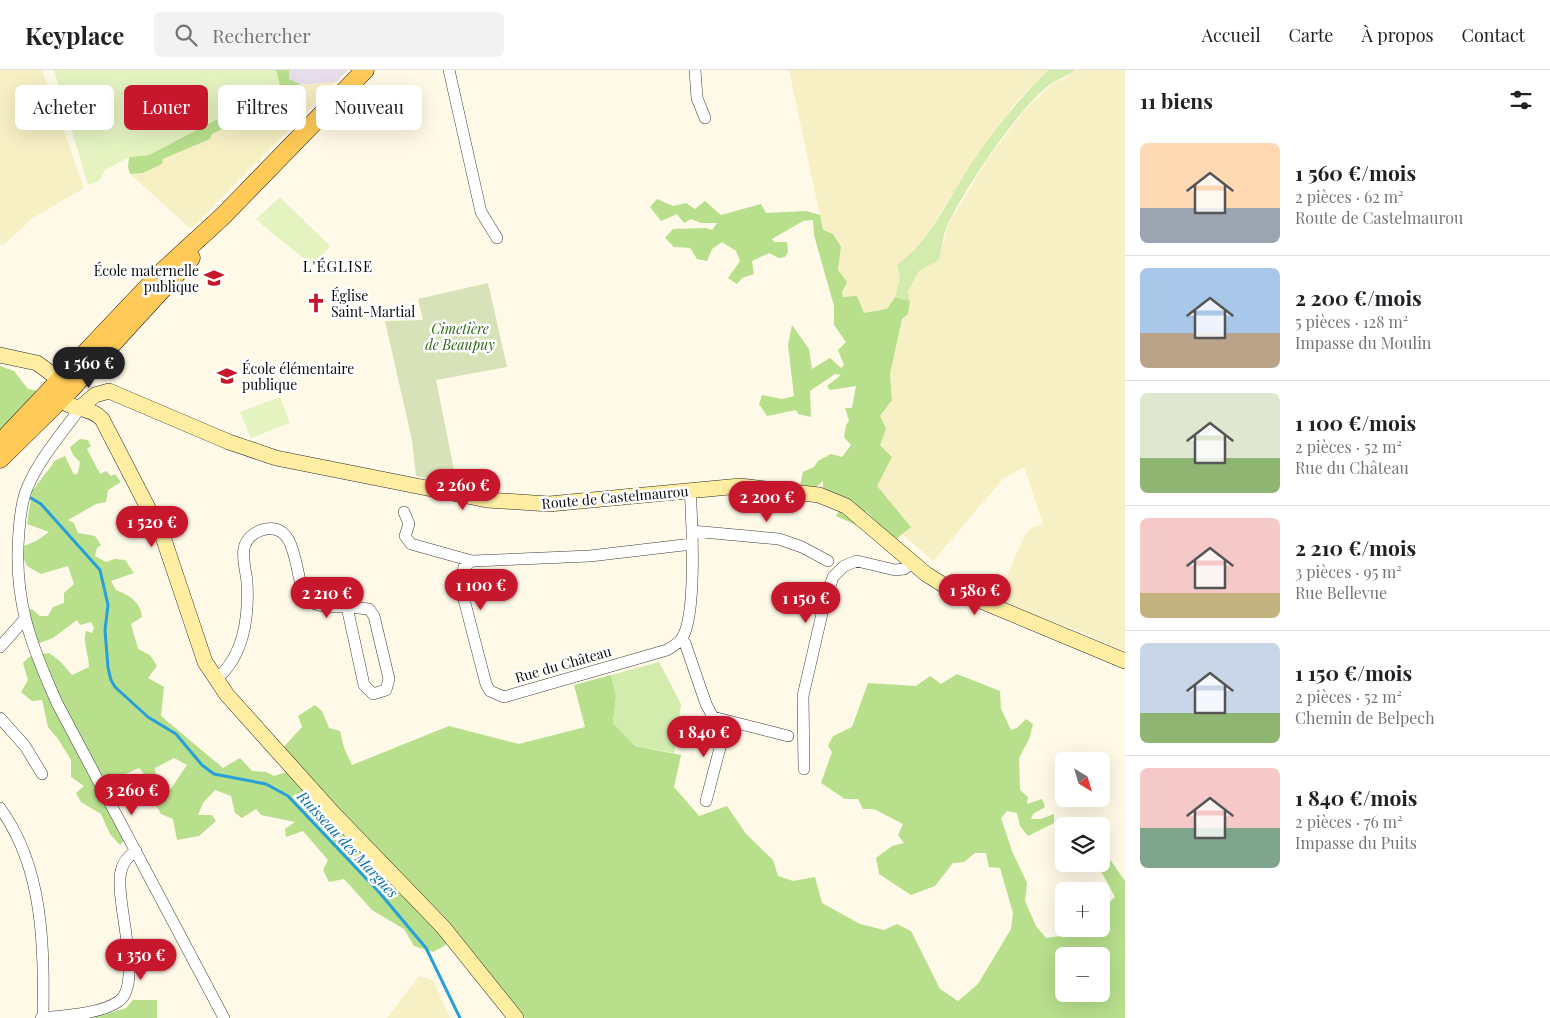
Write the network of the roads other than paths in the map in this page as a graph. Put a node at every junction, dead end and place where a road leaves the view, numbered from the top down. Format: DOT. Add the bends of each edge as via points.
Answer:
graph roads {
  1 [pos="364,70"];
  2 [pos="449,70"];
  3 [pos="695,70"];
  4 [pos="706,118"];
  5 [pos="497,238"];
  6 [pos="0,355"];
  7 [pos="60,389"];
  8 [pos="81,407"];
  9 [pos="0,443"];
  10 [pos="0,459"];
  11 [pos="690,490"];
  12 [pos="404,512"];
  13 [pos="692,530"];
  14 [pos="692,544"];
  15 [pos="472,561"];
  16 [pos="828,561"];
  17 [pos="913,563"];
  18 [pos="347,607"];
  19 [pos="24,620"];
  20 [pos="681,640"];
  21 [pos="0,647"];
  22 [pos="1125,661"];
  23 [pos="216,679"];
  24 [pos="0,718"];
  25 [pos="727,721"];
  26 [pos="788,736"];
  27 [pos="804,769"];
  28 [pos="42,774"];
  29 [pos="706,801"];
  30 [pos="2,814"];
  31 [pos="136,851"];
  32 [pos="42,1018"];
  33 [pos="224,1018"];
  34 [pos="516,1018"];
  1 -- 7 [label="main road" via="224,216 162,272"];
  2 -- 5 [label="street" via="481,212"];
  3 -- 4 [label="street" via="698,98"];
  6 -- 7 [label="street" via="29,361"];
  7 -- 8 [label="street"];
  7 -- 9 [label="main road"];
  7 -- 10 [label="main road"];
  8 -- 11 [label="street, Route de Castelmaurou" via="95,395 109,390 229,442 276,458 487,500 549,504"];
  8 -- 19 [label="street" via="27,487 18,554"];
  8 -- 23 [label="street" via="94,411 102,419 163,537 200,648"];
  11 -- 13 [label="street"];
  11 -- 17 [label="street, Route de Castelmaurou" via="756,487 802,491 832,499 858,516"];
  12 -- 15 [label="street" via="408,524 405,536 411,544"];
  13 -- 14 [label="street"];
  13 -- 16 [label="street" via="779,539"];
  14 -- 15 [label="street" via="590,556"];
  14 -- 20 [label="street" via="690,617"];
  15 -- 20 [label="street, Rue du Château" via="464,567 460,584 486,684 496,694 504,696 667,650"];
  17 -- 22 [label="street, Route de Castelmaurou" via="964,596"];
  17 -- 27 [label="street" via="895,570 857,561 844,566 833,577 803,696"];
  18 -- 18 [label="street" via="364,685 373,694 379,694 386,690 389,679 374,616 369,609"];
  18 -- 23 [label="street" via="317,605 310,601 303,589 289,540 277,530 260,530 245,546 246,619 238,652 226,672"];
  19 -- 21 [label="street"];
  19 -- 31 [label="street" via="56,703"];
  20 -- 25 [label="street" via="685,643 709,711 713,717"];
  23 -- 34 [label="street" via="241,712 444,927"];
  24 -- 28 [label="street" via="25,746"];
  25 -- 26 [label="street"];
  25 -- 29 [label="street"];
  30 -- 32 [label="street" via="28,869 40,920 43,942"];
  31 -- 32 [label="street" via="125,860 120,877 127,949 128,983 124,997 109,1006"];
  31 -- 33 [label="street"];
}
